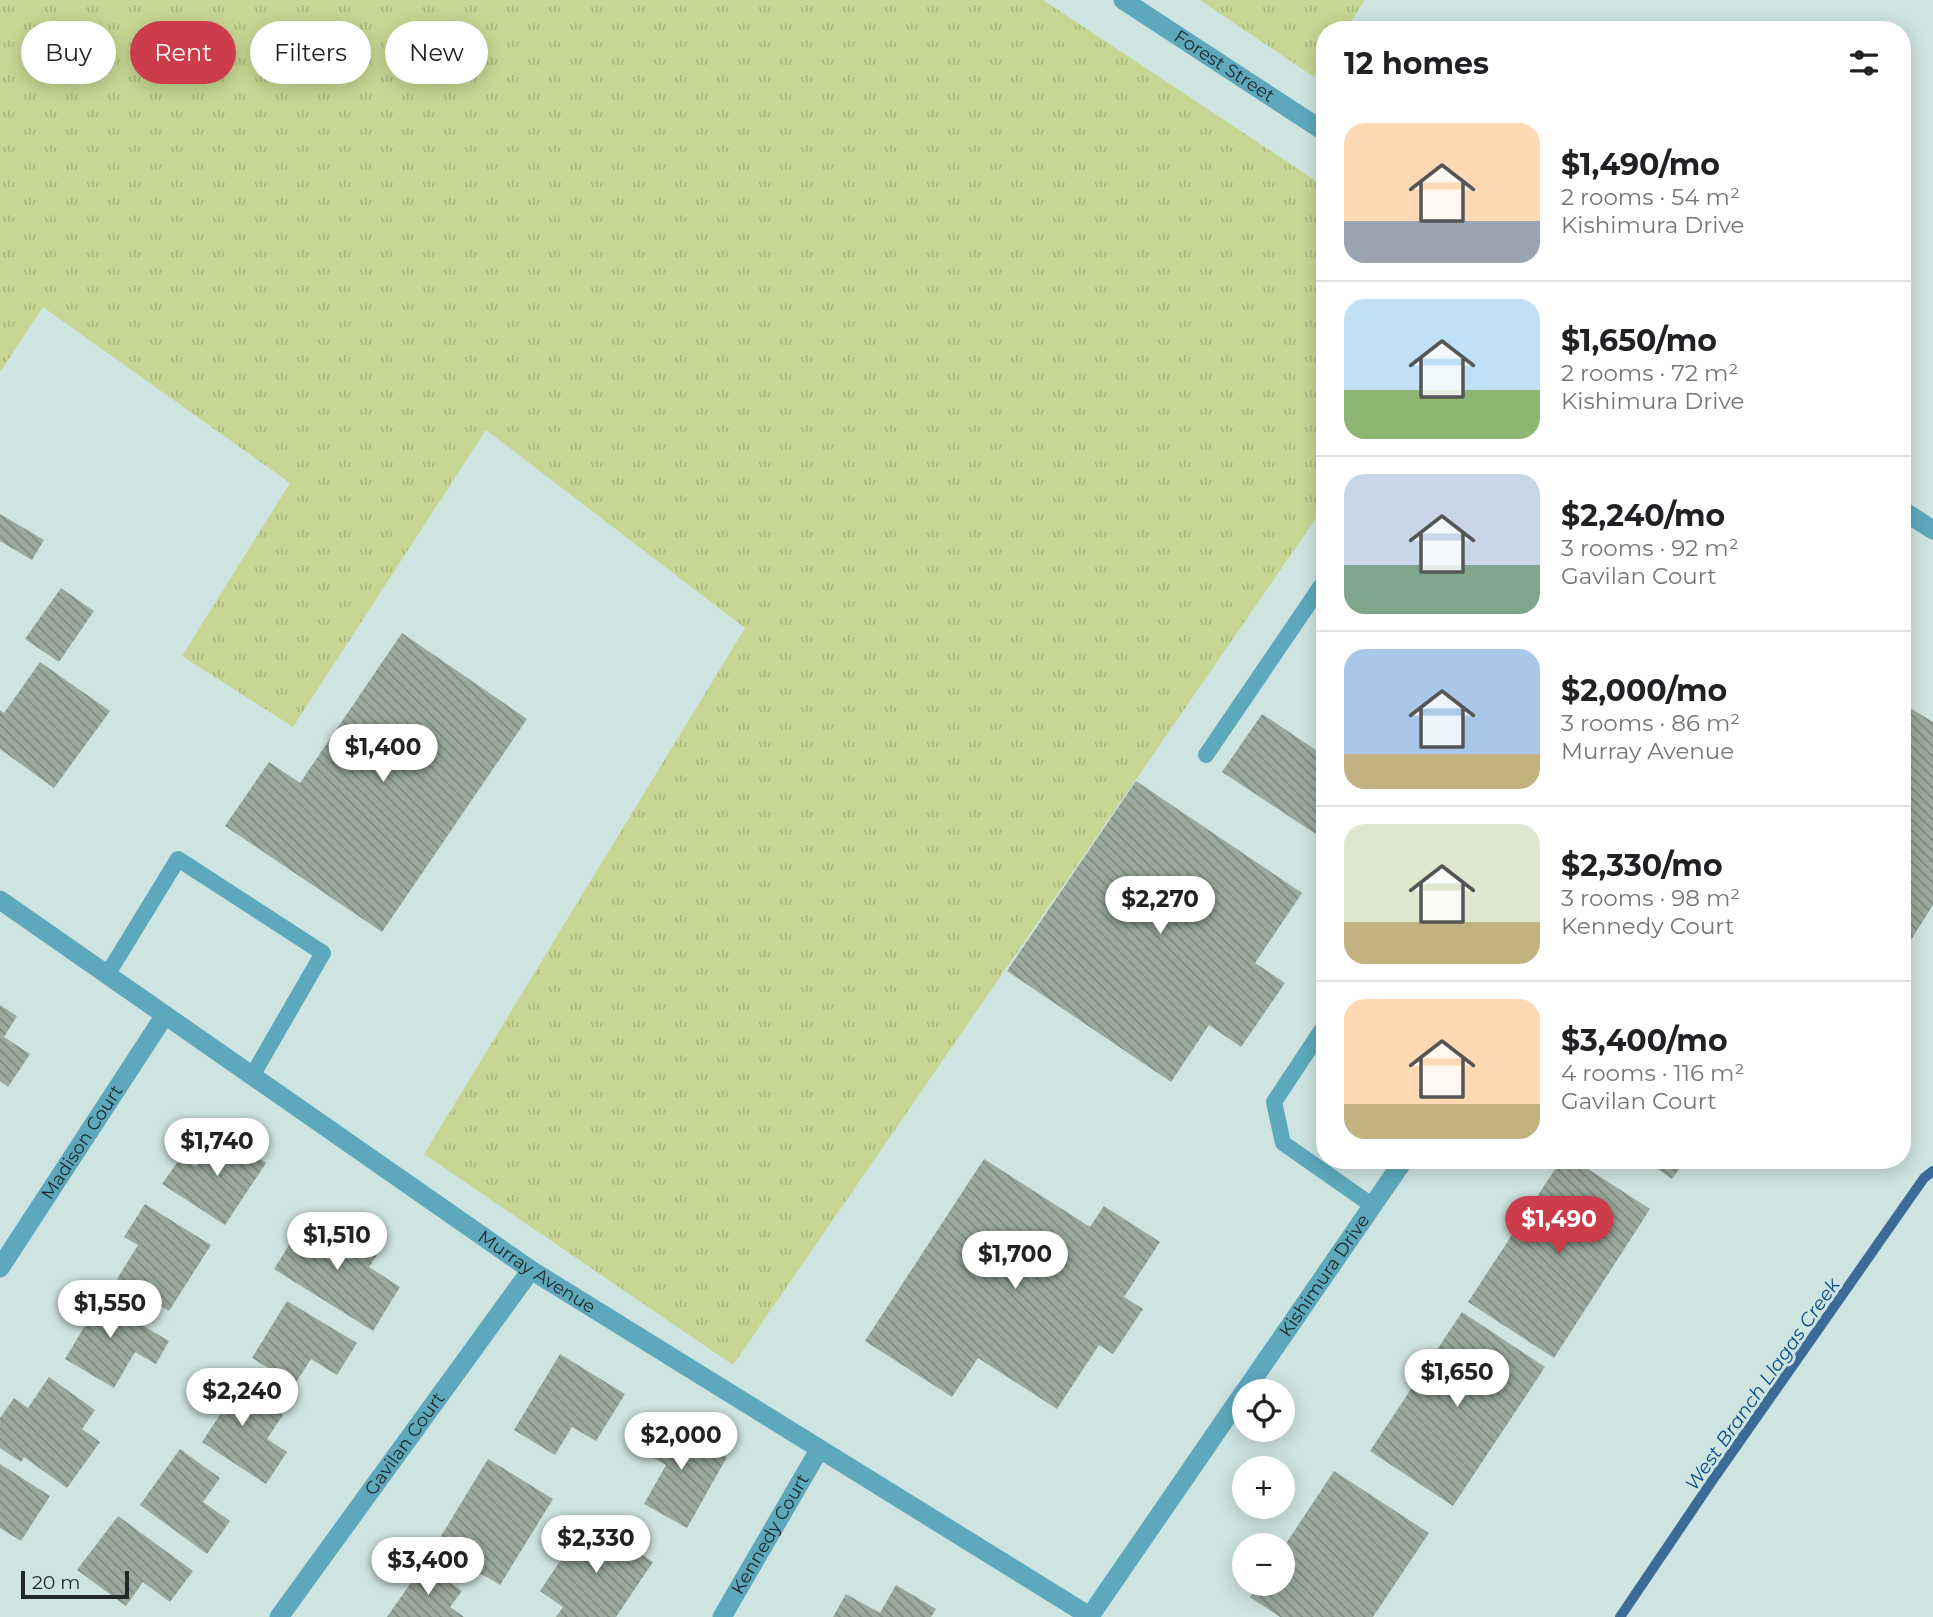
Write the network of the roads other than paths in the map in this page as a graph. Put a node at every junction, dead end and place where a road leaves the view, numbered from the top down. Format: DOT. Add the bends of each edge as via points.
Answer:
graph roads {
  1 [pos="1123,0"];
  2 [pos="1316,126"];
  3 [pos="1911,516"];
  4 [pos="1933,530"];
  5 [pos="1316,593"];
  6 [pos="1206,755"];
  7 [pos="0,900"];
  8 [pos="107,975"];
  9 [pos="165,1015"];
  10 [pos="1316,1039"];
  11 [pos="252,1076"];
  12 [pos="1316,1166"];
  13 [pos="1320,1169"];
  14 [pos="1398,1169"];
  15 [pos="1373,1206"];
  16 [pos="0,1268"];
  17 [pos="531,1270"];
  18 [pos="1254,1379"];
  19 [pos="1232,1411"];
  20 [pos="819,1450"];
  21 [pos="279,1617"];
  22 [pos="722,1617"];
  23 [pos="1091,1617"];
  1 -- 2 [label="street, Forest Street"];
  3 -- 4 [label="street"];
  5 -- 6 [label="lane"];
  7 -- 8 [label="street, Murray Avenue"];
  8 -- 9 [label="street, Murray Avenue"];
  8 -- 11 [label="lane" via="178,859 323,953"];
  9 -- 11 [label="street, Murray Avenue"];
  9 -- 16 [label="street, Madison Court"];
  10 -- 12 [label="lane" via="1274,1102 1283,1143"];
  11 -- 17 [label="street, Murray Avenue"];
  13 -- 15 [label="lane"];
  14 -- 15 [label="street, Kishimura Drive"];
  15 -- 18 [label="street, Kishimura Drive"];
  17 -- 20 [label="street, Murray Avenue"];
  17 -- 21 [label="street, Gavilan Court"];
  19 -- 23 [label="street, Kishimura Drive"];
  20 -- 22 [label="street, Kennedy Court"];
  20 -- 23 [label="street, Murray Avenue"];
}
